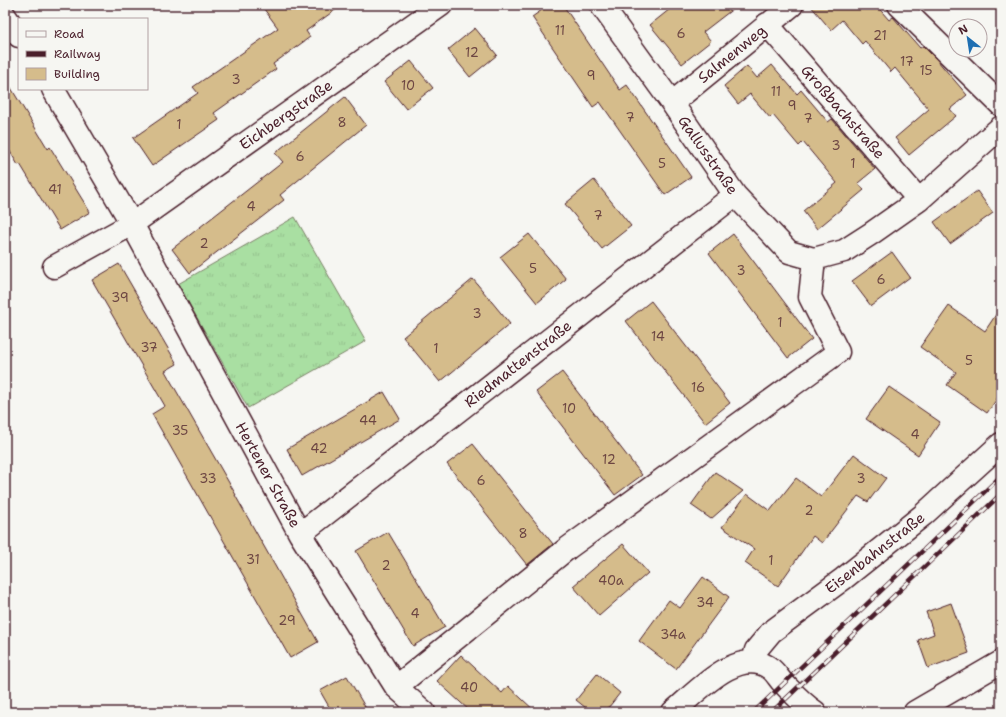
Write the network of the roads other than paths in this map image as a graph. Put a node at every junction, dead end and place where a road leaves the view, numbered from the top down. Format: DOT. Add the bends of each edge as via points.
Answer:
graph roads {
  1 [pos="441,5"];
  2 [pos="601,5"];
  3 [pos="792,5"];
  4 [pos="899,5"];
  5 [pos="5,16"];
  6 [pos="767,24"];
  7 [pos="18,35"];
  8 [pos="54,90"];
  9 [pos="672,103"];
  10 [pos="1001,105"];
  11 [pos="1001,127"];
  12 [pos="735,195"];
  13 [pos="919,200"];
  14 [pos="132,224"];
  15 [pos="814,259"];
  16 [pos="54,267"];
  17 [pos="1001,444"];
  18 [pos="300,534"];
  19 [pos="753,662"];
  20 [pos="1001,662"];
  21 [pos="396,687"];
  22 [pos="424,712"];
  23 [pos="672,712"];
  24 [pos="815,712"];
  25 [pos="915,712"];
  1 -- 14 [label="street, Eichbergstraße"];
  2 -- 9 [label="street, Gallusstraße"];
  3 -- 6 [label="street, Salmenweg"];
  4 -- 10 [label="street"];
  5 -- 7 [label="street"];
  6 -- 9 [label="street, Salmenweg"];
  6 -- 13 [label="street, Großbachstraße"];
  8 -- 14 [label="street, Hertener Straße"];
  9 -- 12 [label="street, Gallusstraße"];
  11 -- 13 [label="street"];
  12 -- 15 [label="street, Gallusstraße" via="789,252"];
  12 -- 18 [label="street, Riedmattenstraße"];
  13 -- 15 [label="street" via="844,251"];
  14 -- 16 [label="street"];
  14 -- 18 [label="street, Hertener Straße"];
  15 -- 21 [label="street" via="810,297 838,352 568,548"];
  17 -- 19 [label="street, Eisenbahnstraße" via="923,515 771,632 756,650"];
  18 -- 21 [label="street, Hertener Straße"];
  19 -- 23 [label="street" via="730,667"];
  19 -- 24 [label="street" via="763,664 772,670"];
  20 -- 25 [label="street"];
  21 -- 22 [label="street, Hertener Straße"];
}
